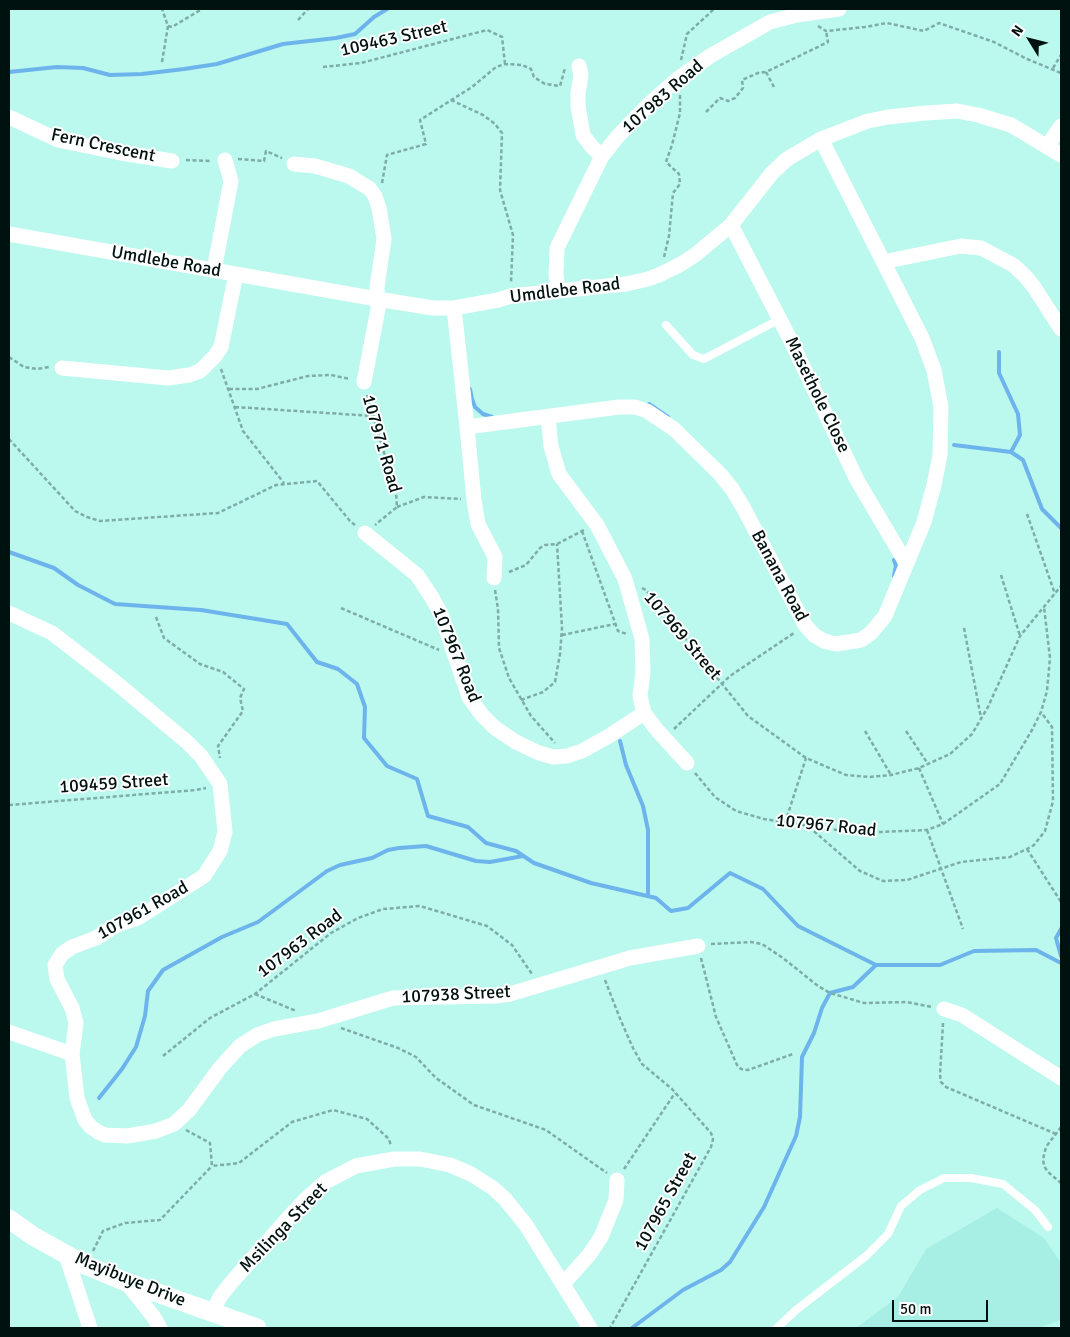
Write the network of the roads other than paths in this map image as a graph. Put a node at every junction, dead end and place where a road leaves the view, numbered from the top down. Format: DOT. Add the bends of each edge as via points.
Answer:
graph roads {
  1 [pos="839,9"];
  2 [pos="579,66"];
  3 [pos="9,117"];
  4 [pos="1061,126"];
  5 [pos="821,139"];
  6 [pos="1048,146"];
  7 [pos="1061,155"];
  8 [pos="602,156"];
  9 [pos="225,160"];
  10 [pos="172,161"];
  11 [pos="294,164"];
  12 [pos="731,225"];
  13 [pos="9,234"];
  14 [pos="883,262"];
  15 [pos="214,270"];
  16 [pos="236,274"];
  17 [pos="558,291"];
  18 [pos="377,299"];
  19 [pos="454,308"];
  20 [pos="780,319"];
  21 [pos="666,325"];
  22 [pos="1061,329"];
  23 [pos="62,368"];
  24 [pos="364,382"];
  25 [pos="548,417"];
  26 [pos="467,428"];
  27 [pos="365,533"];
  28 [pos="906,563"];
  29 [pos="494,578"];
  30 [pos="9,614"];
  31 [pos="644,713"];
  32 [pos="687,763"];
  33 [pos="698,946"];
  34 [pos="944,1009"];
  35 [pos="9,1032"];
  36 [pos="72,1054"];
  37 [pos="1061,1078"];
  38 [pos="616,1180"];
  39 [pos="14,1227"];
  40 [pos="1048,1227"];
  41 [pos="66,1255"];
  42 [pos="126,1282"];
  43 [pos="563,1284"];
  44 [pos="212,1313"];
  45 [pos="90,1328"];
  46 [pos="160,1328"];
  47 [pos="257,1328"];
  48 [pos="590,1328"];
  49 [pos="777,1328"];
  1 -- 8 [label="street, 107983 Road" via="770,22 710,56 648,105"];
  2 -- 8 [label="street" via="578,106 583,135"];
  3 -- 10 [label="street, Fern Crescent" via="58,140"];
  4 -- 6 [label="street"];
  5 -- 6 [label="street, Umdlebe Road" via="888,117 957,112 1006,123"];
  5 -- 12 [label="street, Umdlebe Road" via="787,159 772,173"];
  5 -- 14 [label="street, Banana Road"];
  6 -- 7 [label="street, Umdlebe Road"];
  8 -- 17 [label="street, 107983 Road" via="558,248"];
  9 -- 15 [label="street" via="231,181"];
  11 -- 18 [label="street, 107971 Road" via="350,176 375,196 384,239"];
  12 -- 17 [label="street, Umdlebe Road" via="695,255 659,275 626,284"];
  12 -- 20 [label="street, Masethole Close"];
  13 -- 15 [label="street, Umdlebe Road"];
  14 -- 22 [label="street" via="961,246 981,248 1026,276"];
  14 -- 28 [label="street, Banana Road" via="922,338 934,370 941,407 940,455 934,485 924,522"];
  15 -- 16 [label="street, Umdlebe Road"];
  16 -- 18 [label="street, Umdlebe Road"];
  16 -- 23 [label="street" via="224,335 215,356 200,371 178,378"];
  17 -- 19 [label="street, Umdlebe Road" via="511,296"];
  18 -- 19 [label="street, Umdlebe Road"];
  18 -- 24 [label="street, 107971 Road" via="378,309"];
  19 -- 26 [label="street"];
  20 -- 21 [label="lane" via="704,359 694,355"];
  20 -- 28 [label="street, Masethole Close" via="857,480"];
  25 -- 26 [label="street, Banana Road"];
  25 -- 28 [label="street, Banana Road" via="619,406 635,407 674,429 732,490 804,626 824,641 836,644 861,640 871,633 885,616"];
  25 -- 31 [label="street, 107969 Street" via="551,446 559,474 597,525 625,580 642,639 640,696"];
  26 -- 29 [label="street" via="478,524 495,557"];
  27 -- 31 [label="street, 107967 Road" via="417,575 441,614 469,697 495,728 516,742 552,757 567,756 609,736"];
  30 -- 36 [label="street, 107961 Road" via="52,633 107,675 187,742 220,784 225,832 220,851 204,876 138,918 72,947 57,960 57,979 76,1022"];
  31 -- 32 [label="street"];
  33 -- 36 [label="street, 107938 Street" via="630,958 496,996 393,998 318,1021 274,1029 240,1046 174,1124 132,1135 105,1135 88,1124 77,1098"];
  34 -- 37 [label="street" via="962,1015"];
  35 -- 36 [label="street"];
  38 -- 43 [label="street" via="616,1200 601,1237"];
  39 -- 41 [label="street, Mayibuye Drive"];
  40 -- 49 [label="lane" via="1035,1210 1003,1184 971,1178 944,1178 920,1190 900,1206 888,1234 866,1256"];
  41 -- 42 [label="street, Mayibuye Drive"];
  41 -- 45 [label="street"];
  42 -- 44 [label="street, Mayibuye Drive"];
  42 -- 46 [label="street"];
  43 -- 44 [label="street, Msilinga Street" via="517,1212 493,1188 450,1165 420,1159 394,1159 356,1166 325,1182 230,1284"];
  43 -- 48 [label="street, Msilinga Street"];
  44 -- 47 [label="street, Mayibuye Drive"];
}
